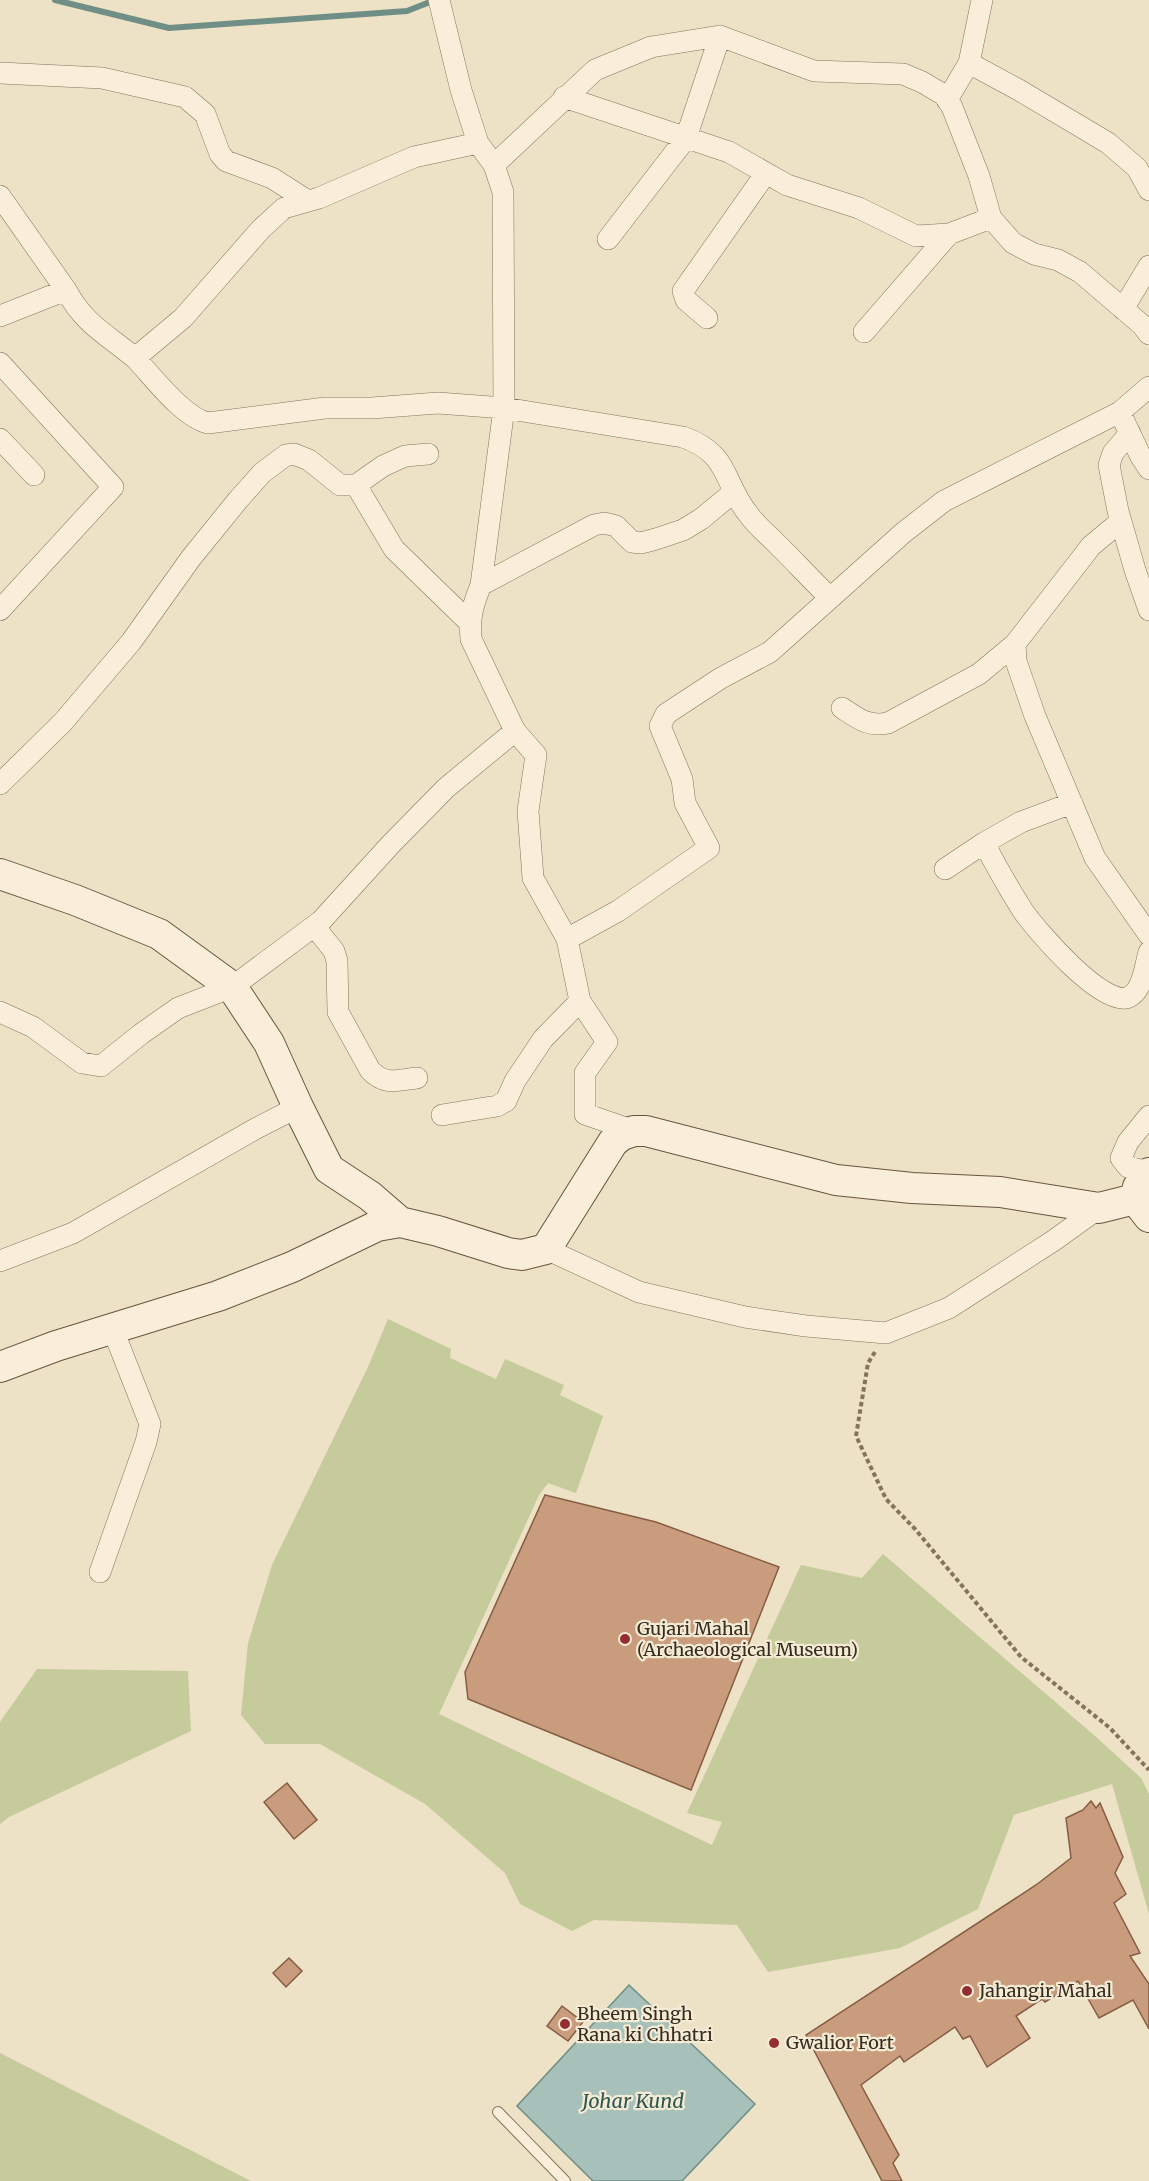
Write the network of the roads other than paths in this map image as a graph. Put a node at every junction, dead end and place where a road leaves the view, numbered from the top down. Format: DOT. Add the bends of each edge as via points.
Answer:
graph roads {
  1 [pos="439,0"];
  2 [pos="982,0"];
  3 [pos="720,36"];
  4 [pos="969,63"];
  5 [pos="0,73"];
  6 [pos="564,97"];
  7 [pos="947,100"];
  8 [pos="686,138"];
  9 [pos="478,143"];
  10 [pos="494,165"];
  11 [pos="766,173"];
  12 [pos="1149,190"];
  13 [pos="0,196"];
  14 [pos="308,201"];
  15 [pos="991,218"];
  16 [pos="949,234"];
  17 [pos="608,239"];
  18 [pos="1149,266"];
  19 [pos="66,290"];
  20 [pos="1123,309"];
  21 [pos="0,316"];
  22 [pos="707,318"];
  23 [pos="864,332"];
  24 [pos="1149,334"];
  25 [pos="135,358"];
  26 [pos="4,375"];
  27 [pos="1149,387"];
  28 [pos="504,408"];
  29 [pos="1120,412"];
  30 [pos="1130,433"];
  31 [pos="0,439"];
  32 [pos="428,454"];
  33 [pos="1146,460"];
  34 [pos="34,475"];
  35 [pos="356,485"];
  36 [pos="734,492"];
  37 [pos="1121,521"];
  38 [pos="481,585"];
  39 [pos="830,598"];
  40 [pos="0,610"];
  41 [pos="1149,610"];
  42 [pos="470,622"];
  43 [pos="1015,644"];
  44 [pos="842,708"];
  45 [pos="515,731"];
  46 [pos="0,784"];
  47 [pos="1072,803"];
  48 [pos="984,843"];
  49 [pos="945,869"];
  50 [pos="0,874"];
  51 [pos="314,926"];
  52 [pos="1149,935"];
  53 [pos="567,939"];
  54 [pos="1149,952"];
  55 [pos="232,987"];
  56 [pos="580,1000"];
  57 [pos="0,1012"];
  58 [pos="417,1078"];
  59 [pos="298,1107"];
  60 [pos="442,1115"];
  61 [pos="1149,1116"];
  62 [pos="634,1131"];
  63 [pos="1149,1172"];
  64 [pos="1100,1208"];
  65 [pos="1142,1208"];
  66 [pos="400,1222"];
  67 [pos="546,1249"];
  68 [pos="0,1261"];
  69 [pos="113,1329"];
  70 [pos="0,1367"];
  71 [pos="100,1572"];
  72 [pos="498,2112"];
  73 [pos="565,2181"];
  1 -- 9 [label="street"];
  2 -- 4 [label="street"];
  3 -- 6 [label="street" via="651,47 595,70"];
  3 -- 7 [label="street" via="814,71 903,74"];
  3 -- 8 [label="street"];
  4 -- 7 [label="street"];
  4 -- 12 [label="street" via="1108,143 1137,168"];
  5 -- 14 [label="street" via="102,78 185,97 205,114 226,161 272,178"];
  6 -- 8 [label="street"];
  6 -- 10 [label="street"];
  7 -- 15 [label="street"];
  8 -- 11 [label="street" via="729,152"];
  8 -- 17 [label="street"];
  9 -- 10 [label="street"];
  9 -- 14 [label="street" via="414,157"];
  10 -- 28 [label="street" via="503,192"];
  11 -- 16 [label="street" via="797,189 859,208 916,236"];
  11 -- 22 [label="street" via="682,291 686,300"];
  13 -- 19 [label="street"];
  14 -- 25 [label="street" via="284,208 183,318"];
  15 -- 16 [label="street"];
  15 -- 20 [label="street" via="1013,243 1080,273"];
  16 -- 23 [label="street"];
  18 -- 20 [label="street"];
  19 -- 21 [label="street"];
  19 -- 25 [label="street" via="89,323"];
  20 -- 24 [label="street"];
  25 -- 28 [label="street" via="199,421 208,423 325,408 438,403"];
  26 -- 40 [label="street" via="113,487"];
  27 -- 29 [label="street"];
  28 -- 36 [label="street" via="699,442 725,469"];
  28 -- 38 [label="street"];
  29 -- 30 [label="street"];
  29 -- 39 [label="street" via="944,501"];
  30 -- 33 [label="street"];
  30 -- 37 [label="street" via="1113,453 1109,465"];
  31 -- 34 [label="street"];
  32 -- 35 [label="street" via="405,456 382,466"];
  35 -- 42 [label="street" via="394,549"];
  35 -- 46 [label="street" via="340,485 309,460 294,454 286,455 262,474 191,558 94,686"];
  36 -- 38 [label="street" via="683,530 640,543 632,542 616,526 594,525"];
  36 -- 39 [label="street" via="748,515"];
  37 -- 41 [label="street"];
  37 -- 43 [label="street" via="1091,546"];
  38 -- 42 [label="street"];
  39 -- 53 [label="street" via="770,652 666,714 660,726 682,779 685,803 709,848 618,911"];
  42 -- 45 [label="street" via="471,639"];
  43 -- 44 [label="street" via="979,674 888,723 875,725"];
  43 -- 47 [label="street" via="1016,661 1035,716"];
  45 -- 51 [label="street" via="446,788"];
  45 -- 53 [label="street" via="536,755 528,811 533,878"];
  47 -- 48 [label="street" via="1021,822"];
  47 -- 52 [label="street" via="1095,858"];
  48 -- 49 [label="street"];
  48 -- 54 [label="street" via="1024,912 1077,972 1104,993 1118,999 1138,990"];
  50 -- 55 [label="main road" via="159,934"];
  51 -- 55 [label="street"];
  51 -- 58 [label="street" via="334,951 338,1012 370,1070 386,1081"];
  53 -- 56 [label="street"];
  55 -- 57 [label="street" via="178,1008 100,1066 82,1063 33,1027"];
  55 -- 59 [label="main road" via="269,1043"];
  56 -- 60 [label="street" via="543,1039 506,1101"];
  56 -- 62 [label="street" via="607,1042 585,1073 585,1114"];
  59 -- 66 [label="main road" via="329,1169"];
  59 -- 68 [label="street" via="73,1233"];
  61 -- 63 [label="street" via="1128,1142 1121,1158 1128,1167"];
  62 -- 64 [label="main road" via="698,1143 836,1180 1000,1192"];
  62 -- 67 [label="main road" via="613,1142"];
  63 -- 65 [label="main road" via="1138,1187"];
  64 -- 65 [label="main road"];
  64 -- 67 [label="street" via="948,1308 886,1333 745,1317 639,1292"];
  66 -- 67 [label="main road" via="508,1253 522,1255"];
  66 -- 69 [label="main road" via="377,1226 292,1267 218,1296"];
  69 -- 70 [label="main road"];
  69 -- 71 [label="street" via="150,1424"];
  72 -- 73 [label="lane"];
}
